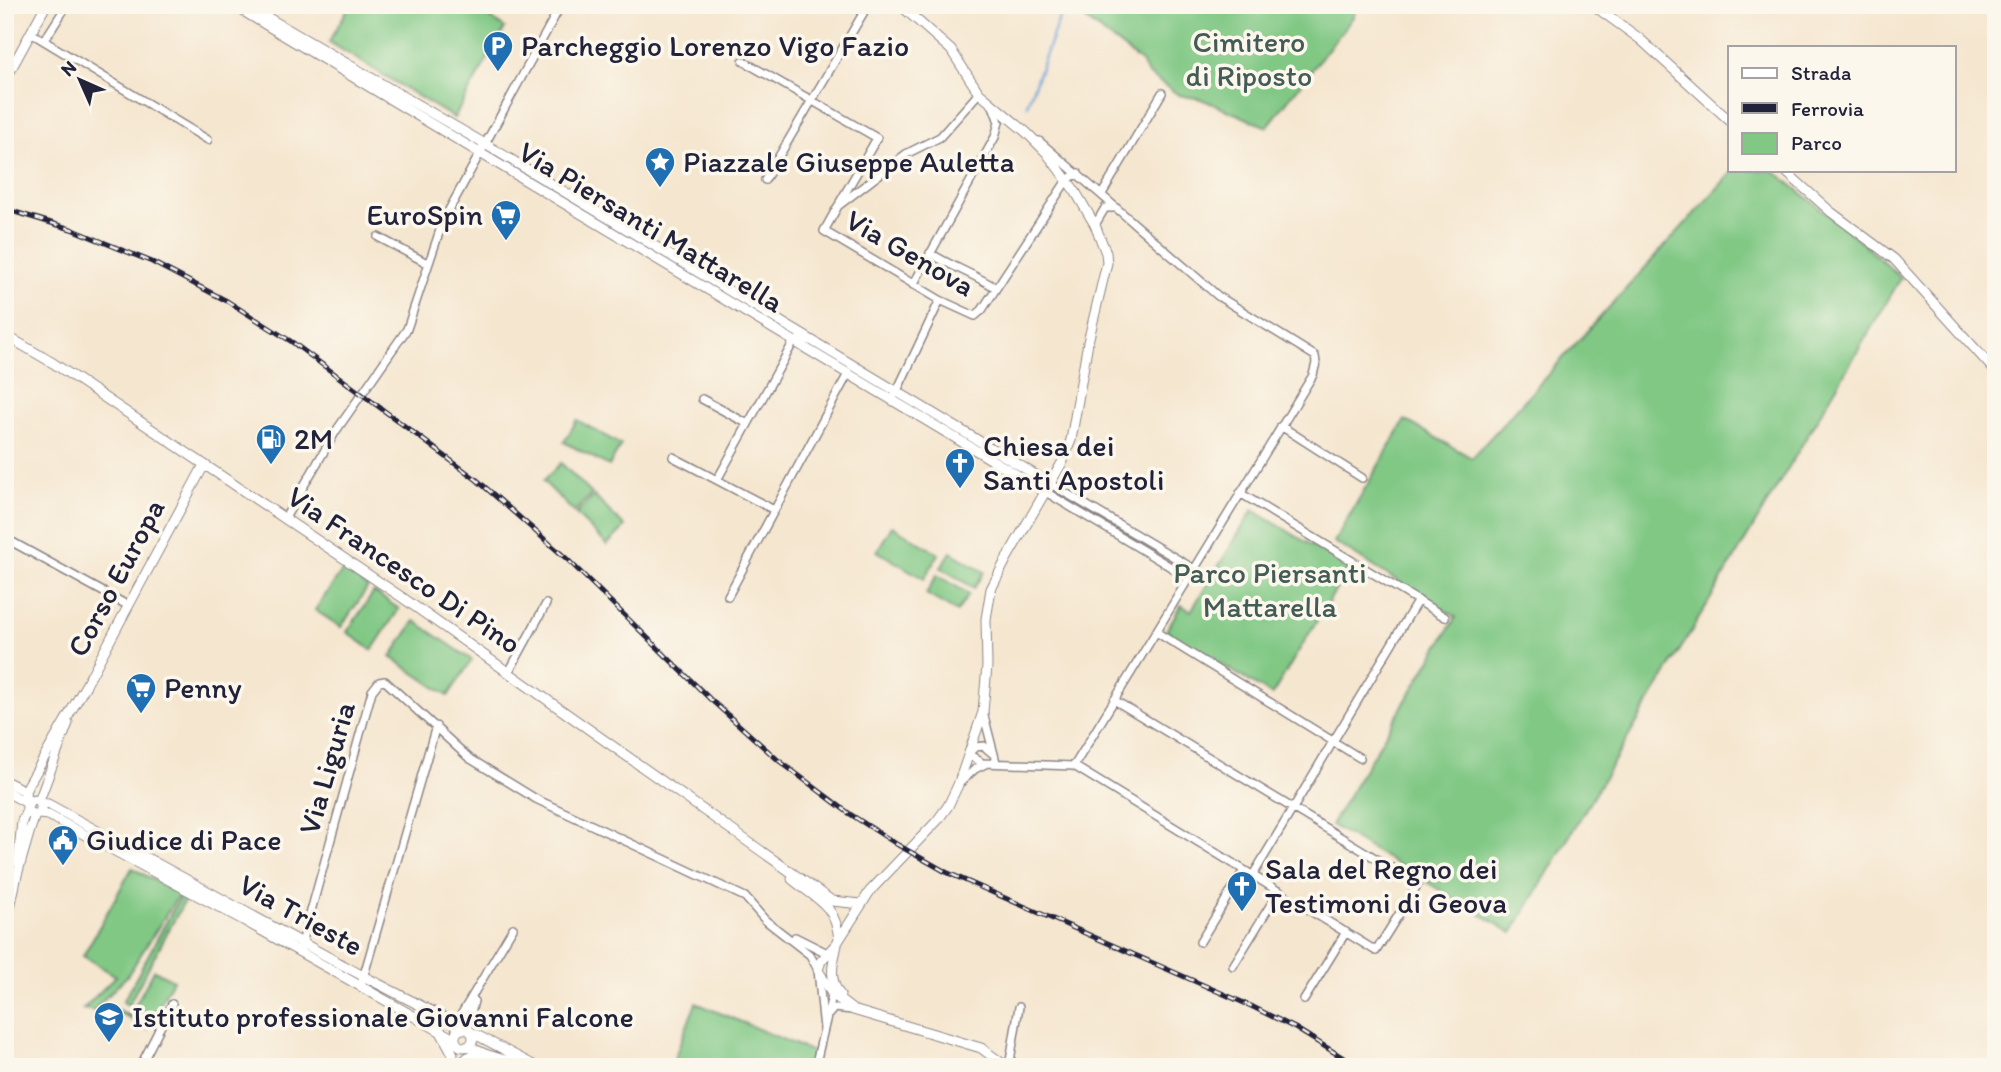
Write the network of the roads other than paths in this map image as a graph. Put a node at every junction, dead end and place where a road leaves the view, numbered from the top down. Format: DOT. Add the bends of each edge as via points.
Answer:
graph roads {
  1 [pos="46,5"];
  2 [pos="54,5"];
  3 [pos="67,5"];
  4 [pos="233,5"];
  5 [pos="246,5"];
  6 [pos="561,5"];
  7 [pos="868,5"];
  8 [pos="900,5"];
  9 [pos="1593,5"];
  10 [pos="41,17"];
  11 [pos="32,33"];
  12 [pos="44,41"];
  13 [pos="743,61"];
  14 [pos="5,80"];
  15 [pos="979,93"];
  16 [pos="1162,93"];
  17 [pos="811,101"];
  18 [pos="993,106"];
  19 [pos="1728,119"];
  20 [pos="1026,132"];
  21 [pos="208,139"];
  22 [pos="482,149"];
  23 [pos="1785,172"];
  24 [pos="1078,173"];
  25 [pos="765,180"];
  26 [pos="1067,180"];
  27 [pos="1102,194"];
  28 [pos="838,206"];
  29 [pos="1115,208"];
  30 [pos="1094,225"];
  31 [pos="378,237"];
  32 [pos="930,253"];
  33 [pos="427,263"];
  34 [pos="913,285"];
  35 [pos="996,288"];
  36 [pos="940,300"];
  37 [pos="5,335"];
  38 [pos="794,341"];
  39 [pos="815,343"];
  40 [pos="851,369"];
  41 [pos="1996,372"];
  42 [pos="895,396"];
  43 [pos="702,399"];
  44 [pos="748,424"];
  45 [pos="1281,426"];
  46 [pos="673,457"];
  47 [pos="204,465"];
  48 [pos="1362,478"];
  49 [pos="717,480"];
  50 [pos="1047,487"];
  51 [pos="1240,493"];
  52 [pos="775,510"];
  53 [pos="285,518"];
  54 [pos="5,538"];
  55 [pos="1194,569"];
  56 [pos="1189,578"];
  57 [pos="728,596"];
  58 [pos="1418,600"];
  59 [pos="546,604"];
  60 [pos="127,605"];
  61 [pos="1445,617"];
  62 [pos="1156,632"];
  63 [pos="509,672"];
  64 [pos="78,699"];
  65 [pos="1114,700"];
  66 [pos="983,712"];
  67 [pos="436,726"];
  68 [pos="1333,741"];
  69 [pos="970,753"];
  70 [pos="1360,758"];
  71 [pos="992,760"];
  72 [pos="1074,766"];
  73 [pos="34,775"];
  74 [pos="47,779"];
  75 [pos="5,781"];
  76 [pos="958,785"];
  77 [pos="5,791"];
  78 [pos="25,791"];
  79 [pos="40,802"];
  80 [pos="1294,808"];
  81 [pos="30,810"];
  82 [pos="767,857"];
  83 [pos="1244,870"];
  84 [pos="1253,875"];
  85 [pos="1279,891"];
  86 [pos="838,903"];
  87 [pos="861,904"];
  88 [pos="832,912"];
  89 [pos="851,919"];
  90 [pos="513,928"];
  91 [pos="781,930"];
  92 [pos="5,931"];
  93 [pos="1346,932"];
  94 [pos="838,941"];
  95 [pos="1200,942"];
  96 [pos="300,947"];
  97 [pos="828,952"];
  98 [pos="833,961"];
  99 [pos="1233,966"];
  100 [pos="818,970"];
  101 [pos="362,981"];
  102 [pos="477,990"];
  103 [pos="834,991"];
  104 [pos="1304,1000"];
  105 [pos="172,1004"];
  106 [pos="1019,1006"];
  107 [pos="853,1010"];
  108 [pos="866,1013"];
  109 [pos="828,1018"];
  110 [pos="824,1029"];
  111 [pos="440,1031"];
  112 [pos="461,1033"];
  113 [pos="468,1047"];
  114 [pos="453,1054"];
  115 [pos="485,1054"];
  116 [pos="456,1066"];
  117 [pos="140,1067"];
  118 [pos="527,1067"];
  119 [pos="537,1067"];
  120 [pos="815,1067"];
  121 [pos="1008,1067"];
  1 -- 10 [label="street"];
  2 -- 10 [label="street"];
  3 -- 12 [label="street"];
  4 -- 22 [label="street, Via Piersanti Mattarella"];
  5 -- 22 [label="street, Via Piersanti Mattarella"];
  6 -- 22 [label="street"];
  7 -- 17 [label="street"];
  8 -- 15 [label="street" via="951,50"];
  9 -- 19 [label="street" via="1640,39"];
  10 -- 11 [label="street"];
  11 -- 12 [label="street"];
  11 -- 14 [label="street"];
  12 -- 21 [label="street"];
  13 -- 17 [label="street"];
  15 -- 18 [label="street"];
  15 -- 28 [label="street, Via Genova" via="940,137 906,154"];
  16 -- 27 [label="street"];
  17 -- 25 [label="street"];
  17 -- 28 [label="street" via="877,138"];
  18 -- 20 [label="street"];
  18 -- 32 [label="street" via="999,122 995,137"];
  20 -- 24 [label="street"];
  20 -- 26 [label="street"];
  22 -- 33 [label="street" via="443,221"];
  22 -- 38 [label="street, Via Piersanti Mattarella"];
  22 -- 39 [label="street, Via Piersanti Mattarella"];
  23 -- 41 [label="street" via="1894,259"];
  24 -- 26 [label="street"];
  24 -- 27 [label="street"];
  26 -- 30 [label="street"];
  26 -- 35 [label="street"];
  27 -- 29 [label="street"];
  28 -- 34 [label="street, Via Genova" via="824,231"];
  29 -- 30 [label="street" via="1105,208"];
  29 -- 45 [label="street" via="1219,296 1315,356 1316,369"];
  30 -- 50 [label="street" via="1106,253 1105,275 1087,342 1071,440"];
  31 -- 33 [label="street"];
  32 -- 34 [label="street"];
  32 -- 35 [label="street"];
  33 -- 53 [label="street" via="407,329"];
  34 -- 36 [label="street, Via Genova"];
  35 -- 36 [label="street, Via Genova" via="975,316"];
  36 -- 42 [label="street"];
  37 -- 47 [label="street, Via Francesco Di Pino"];
  38 -- 39 [label="street"];
  38 -- 40 [label="street, Via Piersanti Mattarella"];
  38 -- 44 [label="street"];
  39 -- 40 [label="street, Via Piersanti Mattarella"];
  40 -- 42 [label="street, Via Piersanti Mattarella"];
  40 -- 52 [label="street"];
  42 -- 50 [label="street, Via Piersanti Mattarella"];
  43 -- 44 [label="street"];
  44 -- 49 [label="street"];
  45 -- 48 [label="street"];
  45 -- 51 [label="street"];
  46 -- 49 [label="street"];
  47 -- 53 [label="street, Via Francesco Di Pino"];
  47 -- 60 [label="street, Corso Europa"];
  49 -- 52 [label="street"];
  50 -- 55 [label="street"];
  50 -- 56 [label="street"];
  50 -- 66 [label="street" via="991,590"];
  51 -- 55 [label="street"];
  51 -- 58 [label="street"];
  52 -- 57 [label="street"];
  53 -- 63 [label="street, Via Francesco Di Pino"];
  54 -- 60 [label="street"];
  55 -- 56 [label="street"];
  56 -- 62 [label="street"];
  58 -- 61 [label="street"];
  58 -- 68 [label="street"];
  59 -- 63 [label="street"];
  60 -- 64 [label="street, Corso Europa"];
  62 -- 65 [label="street"];
  62 -- 68 [label="street"];
  63 -- 82 [label="street, Via Francesco Di Pino"];
  64 -- 73 [label="street"];
  64 -- 74 [label="street"];
  65 -- 72 [label="street"];
  65 -- 80 [label="street"];
  66 -- 69 [label="street"];
  66 -- 71 [label="street"];
  67 -- 91 [label="street" via="469,758 536,799 745,897"];
  67 -- 96 [label="street, Via Liguria" via="385,681 374,686"];
  67 -- 101 [label="street"];
  68 -- 70 [label="street"];
  68 -- 80 [label="street"];
  69 -- 71 [label="street" via="976,761"];
  69 -- 71 [label="street" via="984,746"];
  69 -- 76 [label="street"];
  71 -- 72 [label="street"];
  71 -- 76 [label="street"];
  72 -- 83 [label="street"];
  73 -- 74 [label="street"];
  73 -- 78 [label="street"];
  74 -- 79 [label="street"];
  75 -- 78 [label="street"];
  76 -- 87 [label="street" via="937,821"];
  77 -- 81 [label="street, Via Trieste"];
  78 -- 81 [label="street"];
  79 -- 81 [label="street" via="30,801"];
  79 -- 96 [label="street, Via Trieste"];
  80 -- 84 [label="street"];
  80 -- 93 [label="street" via="1418,884 1376,951"];
  81 -- 92 [label="street" via="22,821"];
  81 -- 96 [label="street, Via Trieste"];
  82 -- 86 [label="street"];
  82 -- 88 [label="street"];
  83 -- 84 [label="street"];
  83 -- 95 [label="street"];
  84 -- 85 [label="street"];
  85 -- 93 [label="street"];
  85 -- 99 [label="street"];
  86 -- 87 [label="street"];
  86 -- 89 [label="street"];
  87 -- 89 [label="street"];
  88 -- 89 [label="street"];
  88 -- 94 [label="street"];
  89 -- 94 [label="street"];
  90 -- 102 [label="street"];
  91 -- 97 [label="street"];
  91 -- 100 [label="street" via="810,955"];
  93 -- 104 [label="street"];
  94 -- 97 [label="street"];
  94 -- 98 [label="street"];
  96 -- 101 [label="street, Via Trieste"];
  97 -- 98 [label="street"];
  97 -- 100 [label="street"];
  98 -- 103 [label="street"];
  100 -- 103 [label="street"];
  100 -- 110 [label="street"];
  101 -- 111 [label="street, Via Trieste"];
  101 -- 112 [label="street, Via Trieste"];
  102 -- 112 [label="street"];
  102 -- 112 [label="street"];
  103 -- 107 [label="street"];
  103 -- 108 [label="street"];
  103 -- 109 [label="street"];
  105 -- 117 [label="street"];
  106 -- 121 [label="street"];
  107 -- 108 [label="street"];
  107 -- 109 [label="street" via="834,1008"];
  108 -- 121 [label="street" via="981,1048"];
  109 -- 110 [label="street"];
  110 -- 120 [label="street"];
  111 -- 112 [label="street, Via Trieste"];
  111 -- 114 [label="street"];
  112 -- 113 [label="street" via="461,1047"];
  112 -- 113 [label="street" via="473,1039"];
  112 -- 114 [label="street"];
  112 -- 119 [label="street"];
  113 -- 115 [label="street"];
  113 -- 116 [label="street"];
  114 -- 116 [label="street"];
  115 -- 116 [label="street" via="471,1055"];
  115 -- 118 [label="street"];
}
